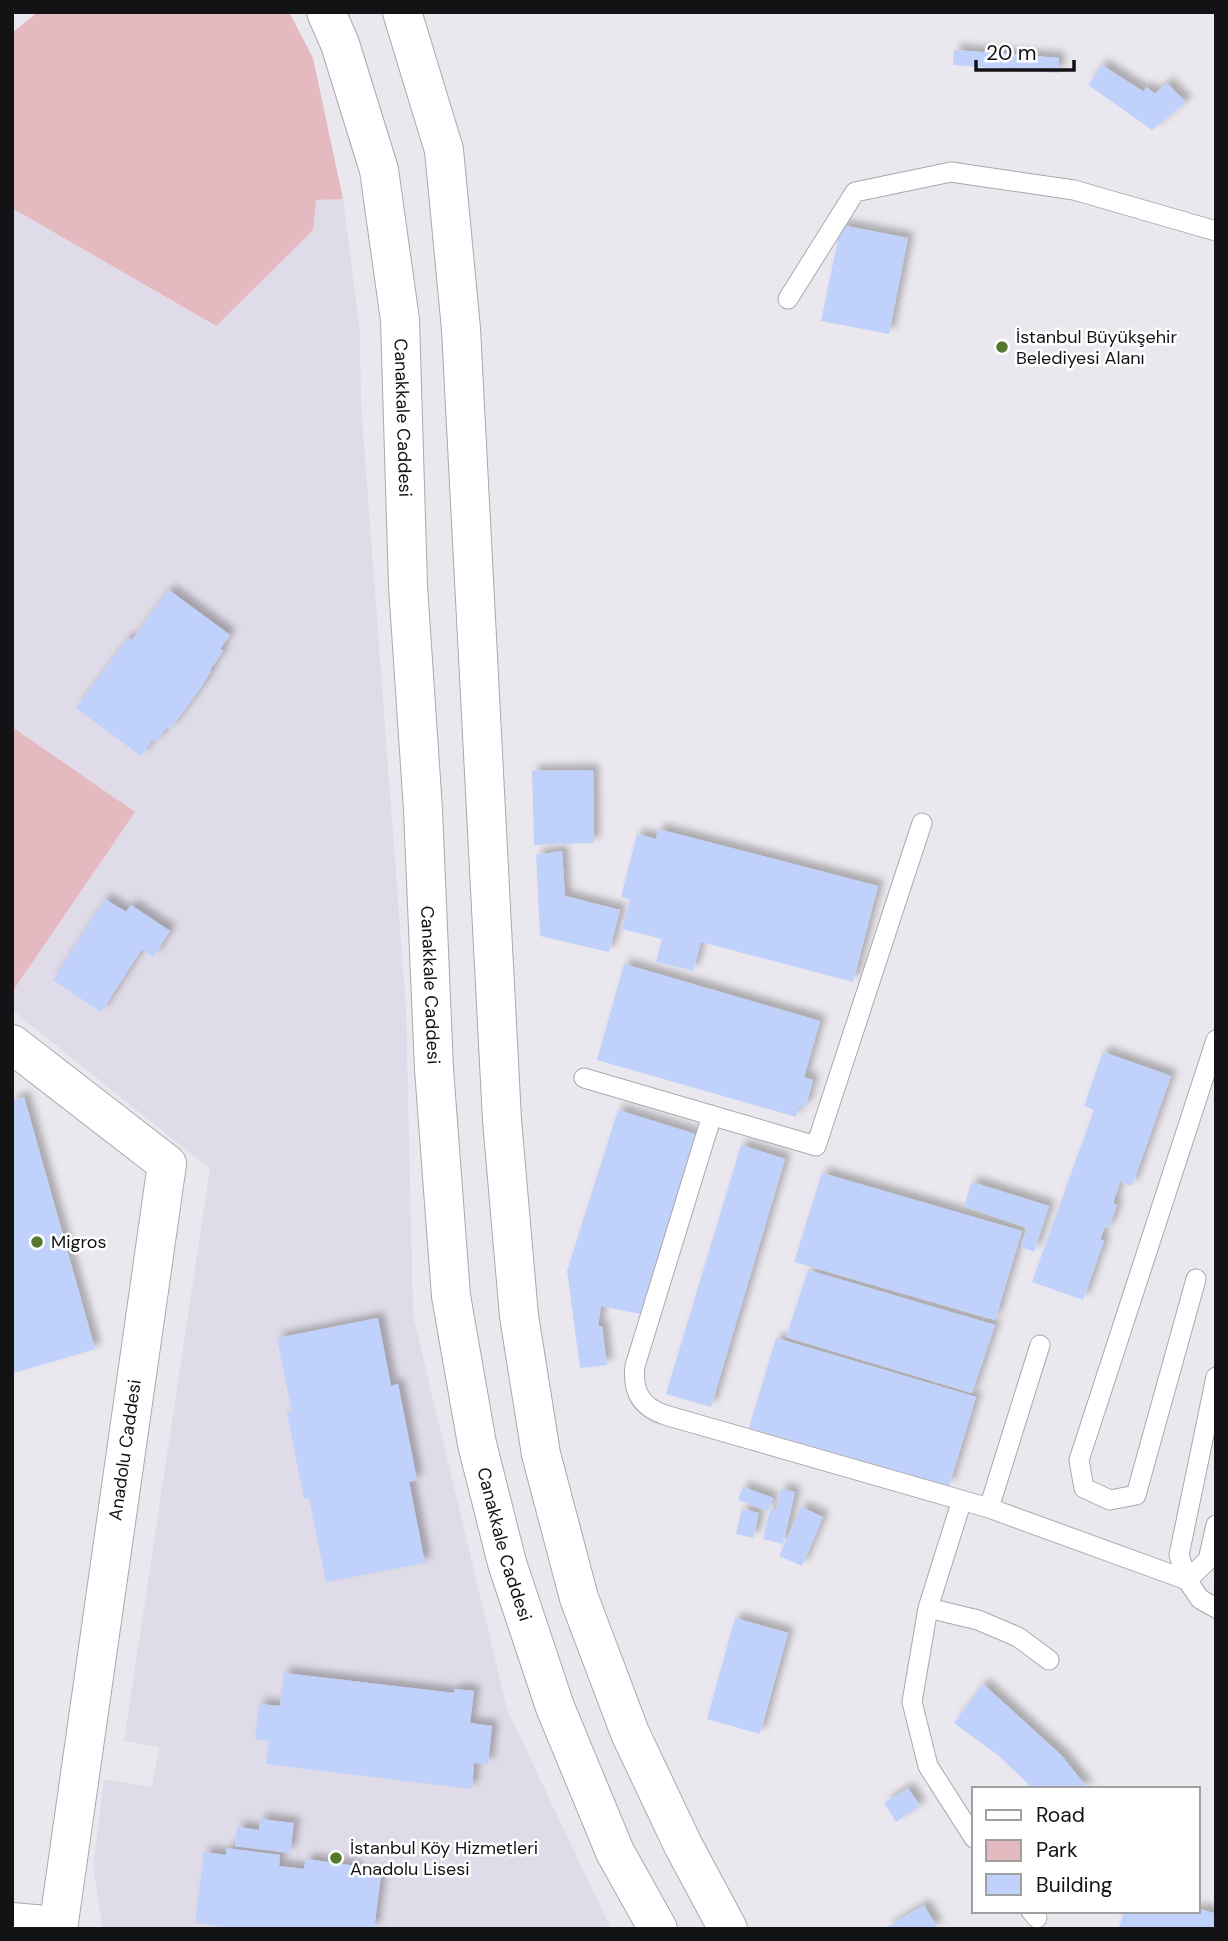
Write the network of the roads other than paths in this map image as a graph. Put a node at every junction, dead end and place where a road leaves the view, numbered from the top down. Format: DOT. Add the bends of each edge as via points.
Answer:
graph roads {
  1 [pos="326,12"];
  2 [pos="402,12"];
  3 [pos="1216,231"];
  4 [pos="788,299"];
  5 [pos="922,823"];
  6 [pos="1216,1040"];
  7 [pos="12,1044"];
  8 [pos="584,1078"];
  9 [pos="712,1115"];
  10 [pos="1196,1279"];
  11 [pos="1040,1345"];
  12 [pos="1216,1377"];
  13 [pos="962,1500"];
  14 [pos="989,1508"];
  15 [pos="1216,1525"];
  16 [pos="1187,1580"];
  17 [pos="928,1608"];
  18 [pos="1216,1608"];
  19 [pos="1049,1660"];
  20 [pos="972,1835"];
  21 [pos="12,1922"];
  22 [pos="57,1928"];
  23 [pos="658,1929"];
  24 [pos="728,1929"];
  1 -- 23 [label="main road, Canakkale Caddesi" via="379,170 400,320 408,586 434,1069 454,1310 477,1444 507,1563 565,1731 615,1852"];
  2 -- 24 [label="main road" via="444,150 458,302 502,1119 519,1316 541,1454 579,1598 630,1732"];
  3 -- 4 [label="lane" via="1074,190 951,172 855,192"];
  5 -- 9 [label="lane" via="816,1146"];
  6 -- 10 [label="lane" via="1079,1460 1084,1488 1110,1500 1136,1494"];
  7 -- 22 [label="main road, Anadolu Caddesi" via="167,1164"];
  8 -- 9 [label="lane"];
  9 -- 13 [label="lane" via="635,1367 636,1392 643,1403 653,1411"];
  11 -- 14 [label="lane"];
  12 -- 16 [label="lane" via="1179,1555"];
  13 -- 14 [label="lane"];
  13 -- 17 [label="lane"];
  14 -- 16 [label="lane"];
  15 -- 16 [label="lane" via="1208,1560"];
  16 -- 18 [label="lane" via="1200,1600"];
  17 -- 19 [label="lane" via="978,1620 1018,1637"];
  17 -- 20 [label="lane" via="912,1702 928,1766"];
  21 -- 22 [label="main road"];
}
